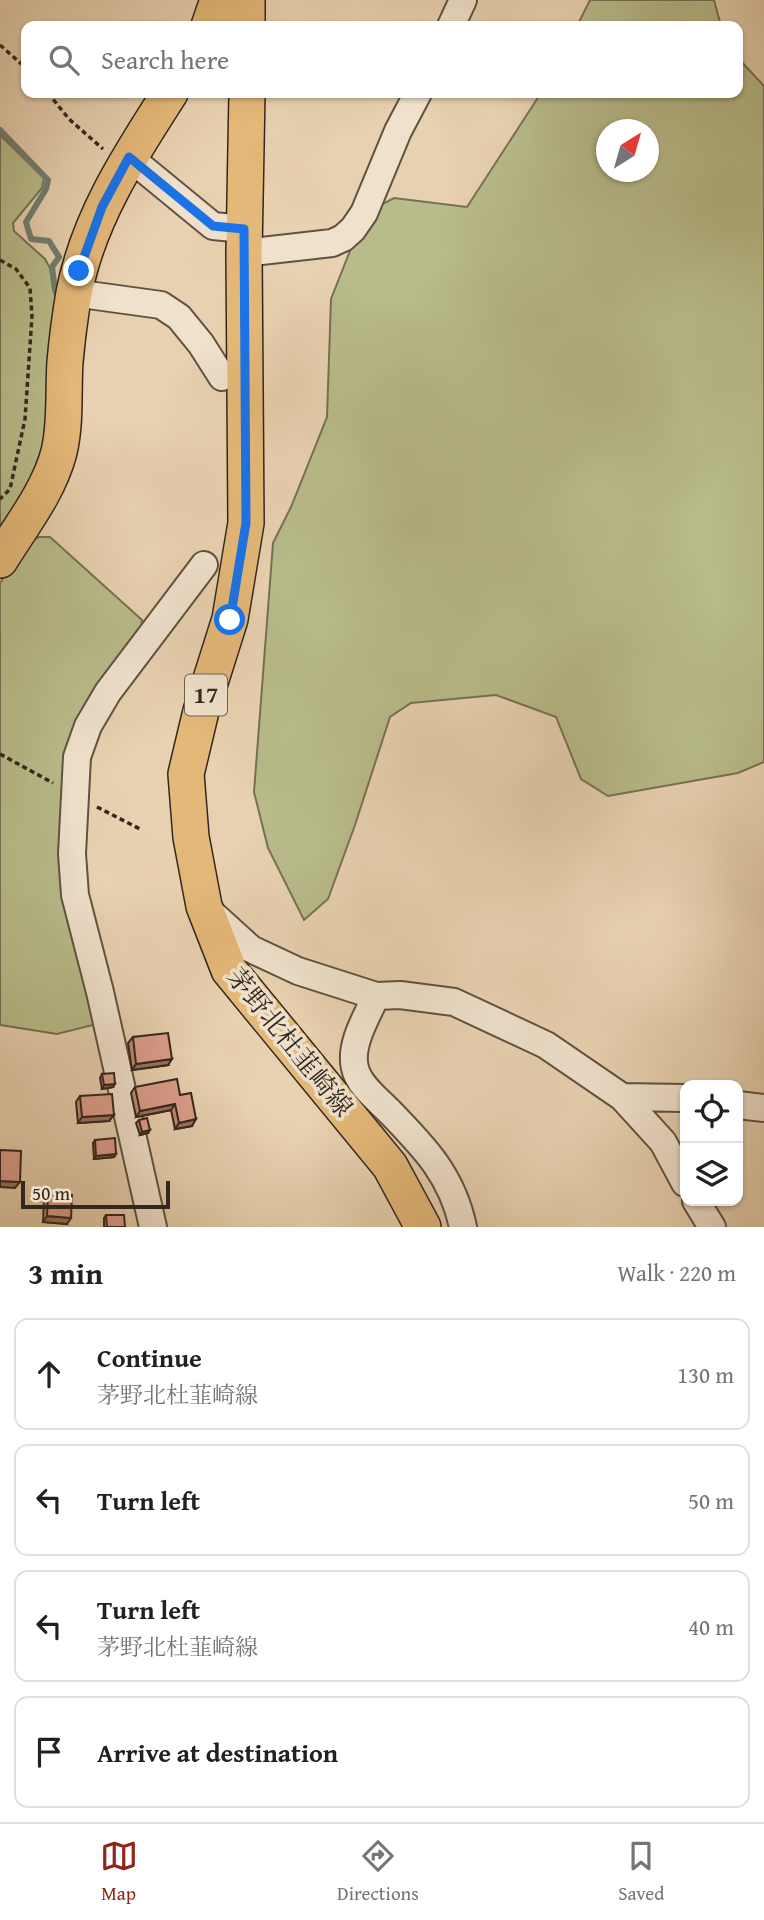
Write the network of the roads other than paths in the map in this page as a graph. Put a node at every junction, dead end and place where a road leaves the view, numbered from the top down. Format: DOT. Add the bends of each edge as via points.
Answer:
graph roads {
  1 [pos="218,0"];
  2 [pos="247,0"];
  3 [pos="463,0"];
  4 [pos="211,21"];
  5 [pos="247,21"];
  6 [pos="453,21"];
  7 [pos="167,98"];
  8 [pos="247,98"];
  9 [pos="415,98"];
  10 [pos="125,162"];
  11 [pos="244,241"];
  12 [pos="74,293"];
  13 [pos="222,377"];
  14 [pos="0,560"];
  15 [pos="204,565"];
  16 [pos="204,906"];
  17 [pos="376,996"];
  18 [pos="622,1097"];
  19 [pos="680,1098"];
  20 [pos="743,1106"];
  21 [pos="764,1108"];
  22 [pos="680,1174"];
  23 [pos="699,1206"];
  24 [pos="153,1227"];
  25 [pos="423,1227"];
  26 [pos="463,1227"];
  27 [pos="712,1227"];
  1 -- 4 [label="main road"];
  2 -- 5 [label="main road"];
  3 -- 6 [label="street"];
  7 -- 10 [label="main road"];
  8 -- 11 [label="main road, 茅野北杜韮崎線 / 17"];
  9 -- 11 [label="street" via="364,213 343,238 332,243"];
  10 -- 11 [label="street" via="213,226"];
  10 -- 12 [label="main road" via="102,207"];
  11 -- 16 [label="main road, 茅野北杜韮崎線 / 17" via="246,523 230,620 186,774 191,837"];
  12 -- 13 [label="street" via="161,304 179,317"];
  12 -- 14 [label="main road" via="59,452 44,489"];
  15 -- 24 [label="street" via="107,692 77,757 72,854 75,895"];
  16 -- 17 [label="street" via="251,949 298,971"];
  16 -- 25 [label="main road, 茅野北杜韮崎線 / 17" via="229,970 390,1166"];
  17 -- 18 [label="street" via="454,1002 546,1045"];
  17 -- 26 [label="street" via="356,1045 355,1070 435,1164 452,1189"];
  18 -- 19 [label="street"];
  18 -- 22 [label="street" via="663,1142"];
  20 -- 21 [label="street"];
  23 -- 27 [label="street"];
}
